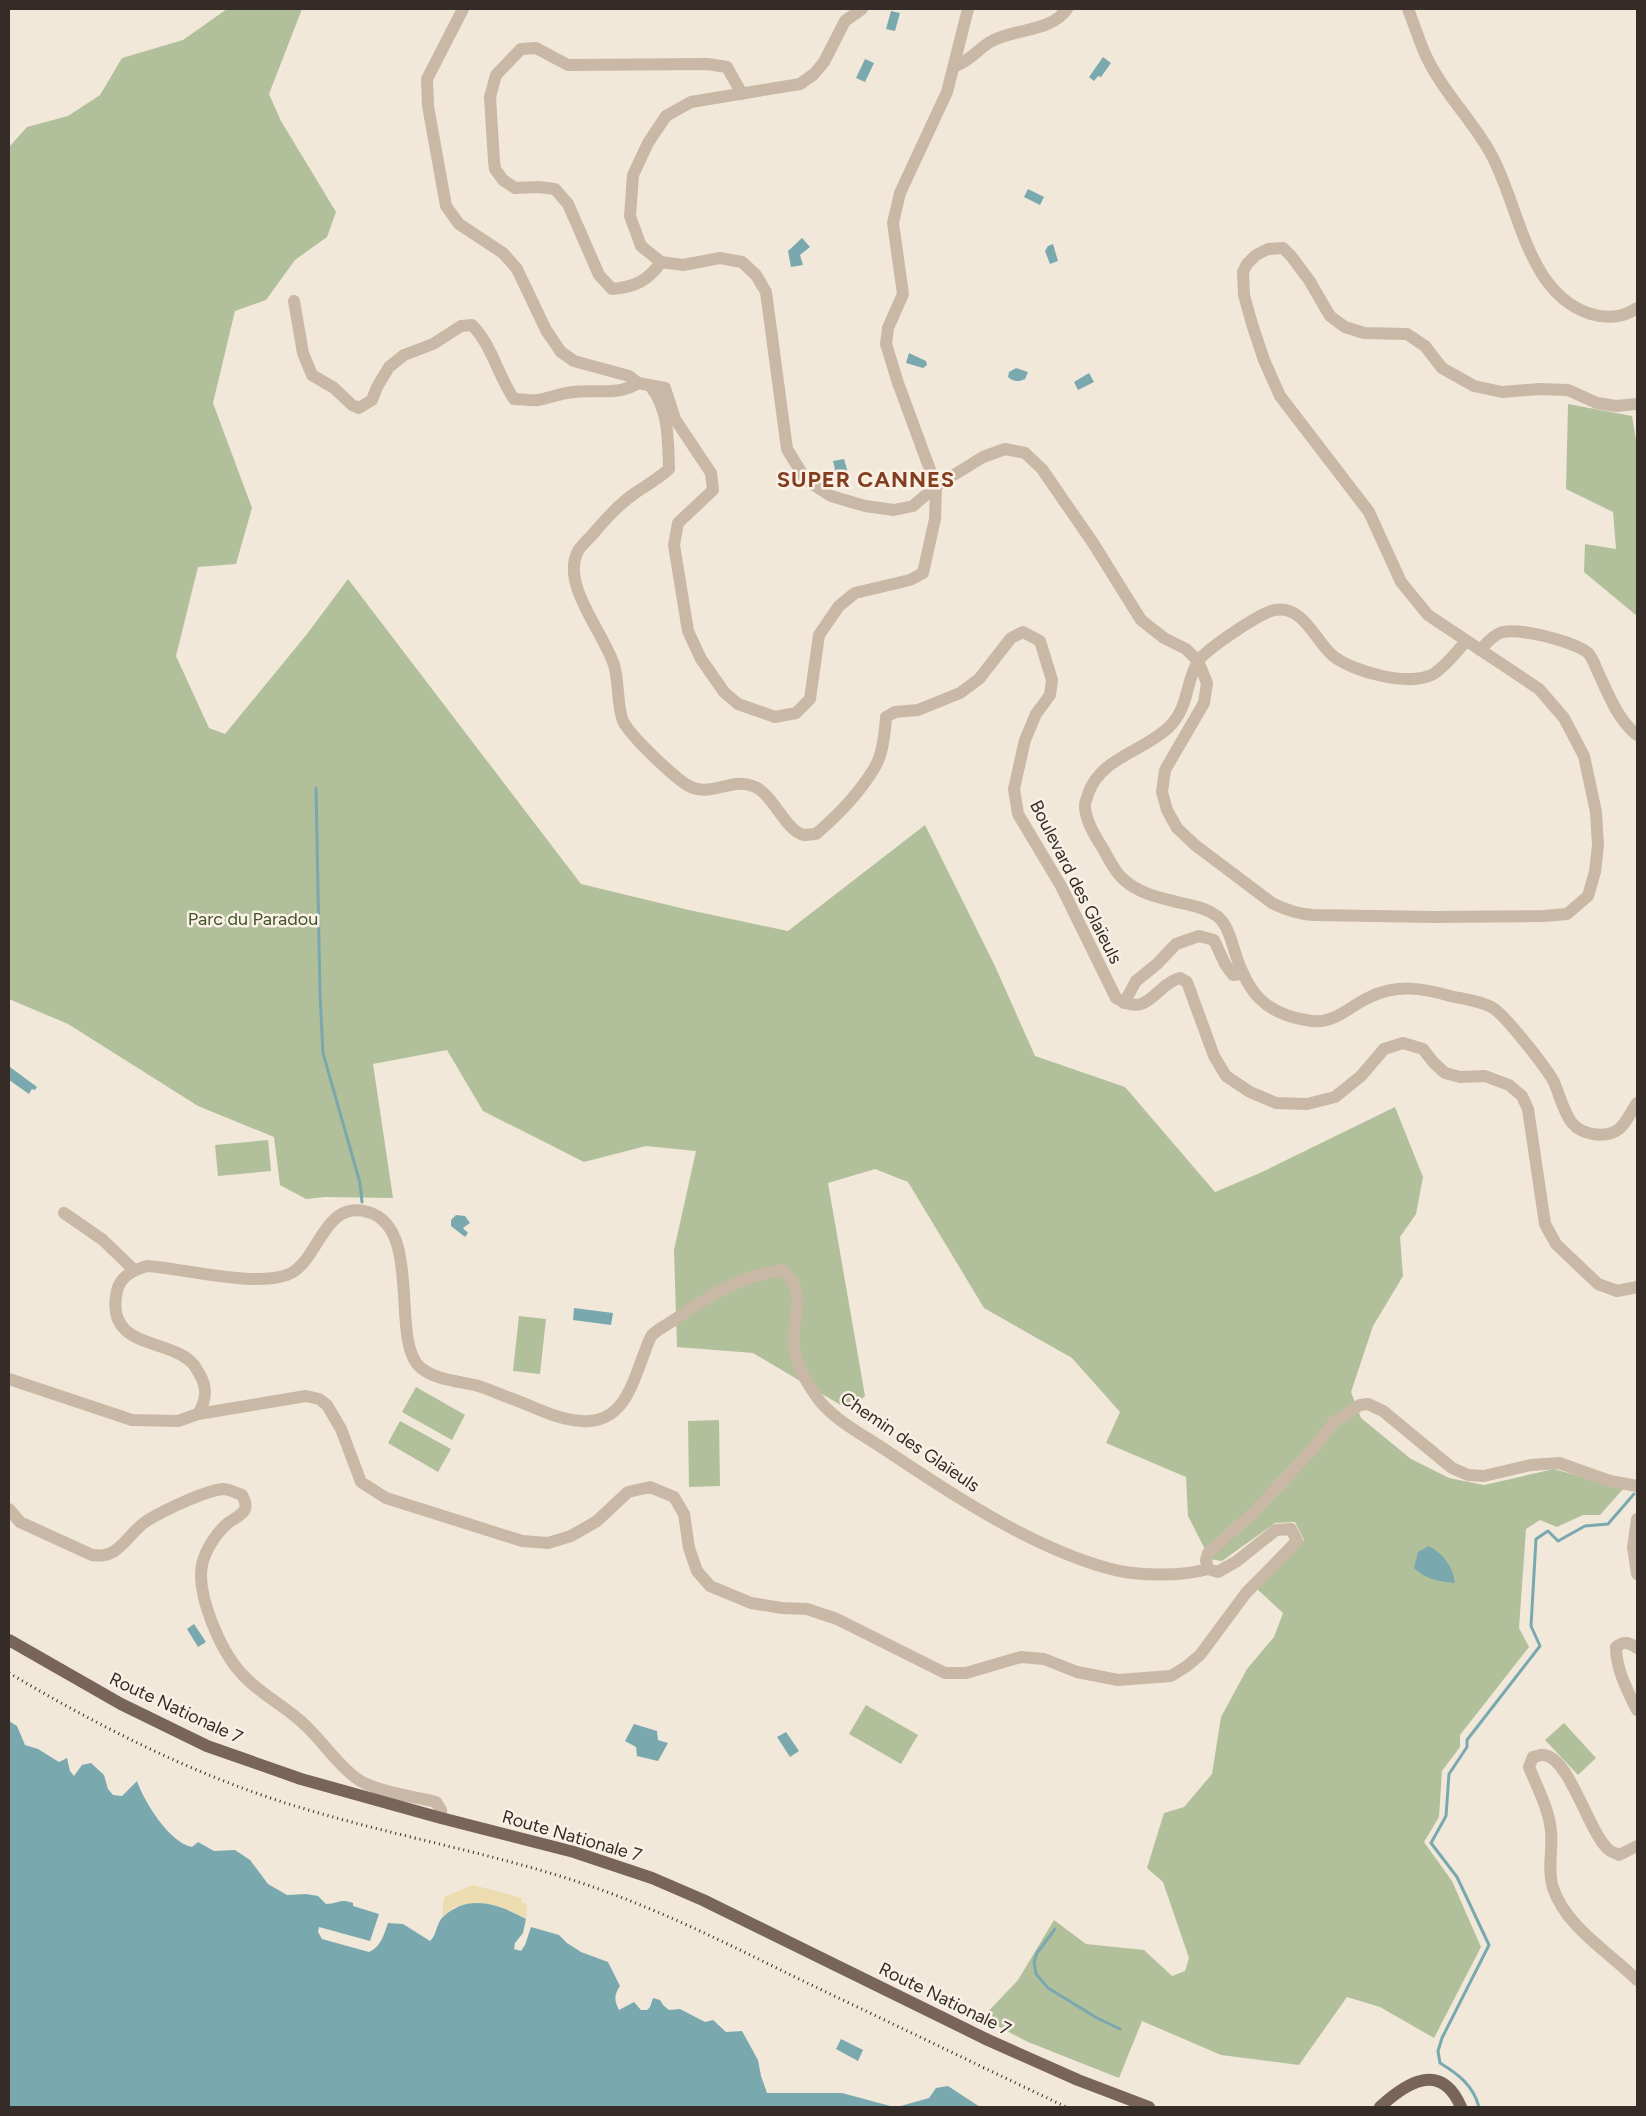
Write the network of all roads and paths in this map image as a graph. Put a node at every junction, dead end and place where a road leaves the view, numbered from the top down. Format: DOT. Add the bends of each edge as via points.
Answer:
graph roads {
  1 [pos="463,9"];
  2 [pos="862,9"];
  3 [pos="968,9"];
  4 [pos="1067,9"];
  5 [pos="1408,9"];
  6 [pos="955,66"];
  7 [pos="742,94"];
  8 [pos="661,262"];
  9 [pos="294,301"];
  10 [pos="1637,308"];
  11 [pos="638,383"];
  12 [pos="651,387"];
  13 [pos="1637,404"];
  14 [pos="936,486"];
  15 [pos="1466,641"];
  16 [pos="1480,650"];
  17 [pos="1198,660"];
  18 [pos="1637,734"];
  19 [pos="1241,974"];
  20 [pos="1124,1003"];
  21 [pos="1637,1103"];
  22 [pos="64,1213"];
  23 [pos="134,1270"];
  24 [pos="1637,1287"];
  25 [pos="9,1379"];
  26 [pos="198,1414"];
  27 [pos="1637,1486"];
  28 [pos="9,1509"];
  29 [pos="1637,1519"];
  30 [pos="1208,1569"];
  31 [pos="1637,1574"];
  32 [pos="9,1640"];
  33 [pos="9,1648"];
  34 [pos="1637,1648"];
  35 [pos="1637,1710"];
  36 [pos="440,1818"];
  37 [pos="1637,1846"];
  38 [pos="1637,1980"];
  39 [pos="1406,2086"];
  40 [pos="1115,2099"];
  41 [pos="1128,2107"];
  42 [pos="1149,2107"];
  43 [pos="1380,2107"];
  44 [pos="1396,2107"];
  45 [pos="1461,2107"];
  1 -- 11 [label="street" via="428,79 428,106 446,206 459,224 503,252 518,269 546,330 561,352 574,361 629,376"];
  2 -- 7 [label="street" via="845,21 824,62 800,84"];
  3 -- 6 [label="street"];
  4 -- 6 [label="street" via="1063,15 1035,29 1010,32 989,42 965,63"];
  5 -- 10 [label="street" via="1429,62 1492,155 1534,261 1546,283 1568,303 1604,318 1626,316"];
  6 -- 14 [label="street" via="947,92 900,193 894,223 903,294 888,328 886,344"];
  7 -- 8 [label="street" via="691,102 666,116 648,143 633,175 630,216 641,246"];
  7 -- 8 [label="street" via="727,67 707,64 568,65 536,48 521,49 496,75 490,97 494,161 495,169 503,180 515,188 555,189 568,204 599,274 612,289 630,288 653,274"];
  8 -- 14 [label="street" via="683,265 720,258 742,262 756,274 766,292 787,449 806,480 830,496 894,510 913,506"];
  9 -- 11 [label="street" via="303,354 312,375 359,408 372,400 389,367 404,355 433,344 461,326 472,325 481,334 514,399 537,400 571,392 618,392"];
  11 -- 12 [label="street"];
  12 -- 14 [label="street" via="665,388 675,419 711,473 713,490 678,523 674,544 688,631 701,660 724,692 738,704 774,716 796,714 810,699 819,635 839,606 855,593 910,580 923,573 935,519"];
  12 -- 20 [label="street, Boulevard des Glaïeuls" via="660,398 666,421 669,469 615,508 578,552 574,570 581,597 615,666 623,721 641,743 688,785 707,792 737,783 754,786 792,826 803,834 816,834 837,816 876,766 886,717 895,712 918,710 960,693 979,679 1012,638 1023,632 1040,641 1052,680 1050,695 1036,714 1025,740 1014,789 1018,814 1061,886 1116,998"];
  13 -- 15 [label="street" via="1616,406 1597,403 1568,390 1502,392 1474,386 1442,368 1425,346 1407,334 1364,333 1346,327 1330,316 1309,280 1283,248 1268,249 1247,264 1242,272 1244,295 1264,360 1280,396 1369,512 1401,582 1428,616"];
  14 -- 17 [label="street" via="983,457 1005,448 1026,453 1047,476 1141,620"];
  15 -- 16 [label="street"];
  15 -- 17 [label="street" via="1433,674 1414,680 1388,677 1359,670 1333,655 1305,622 1288,610 1273,610 1252,620"];
  16 -- 17 [label="street" via="1539,689 1564,718 1584,756 1596,812 1598,845 1588,896 1568,914 1313,916 1298,914 1272,902 1195,845 1177,828 1167,810 1162,792 1165,770 1204,704 1207,683"];
  16 -- 18 [label="street" via="1501,632 1519,631 1571,644 1589,654 1616,710 1628,728"];
  17 -- 19 [label="street" via="1182,711 1172,725 1141,748 1106,766 1092,783 1084,805 1092,830 1122,879 1147,894 1203,908 1219,917 1227,928"];
  19 -- 20 [label="street" via="1233,975 1214,940 1198,936 1176,944 1136,981"];
  19 -- 21 [label="street" via="1250,989 1267,1005 1292,1017 1317,1022 1341,1015 1369,997 1394,989 1423,988 1493,1008 1510,1024 1553,1080 1562,1106 1574,1126 1602,1135 1618,1130"];
  20 -- 24 [label="street" via="1140,1005 1153,999 1171,980 1180,978 1187,982 1214,1056 1226,1076 1250,1092 1276,1103 1307,1104 1335,1097 1361,1076 1384,1049 1403,1043 1423,1049 1445,1073 1460,1077 1485,1076 1509,1085 1522,1096 1528,1109 1545,1224 1556,1244 1598,1284 1617,1291"];
  22 -- 23 [label="street" via="103,1240"];
  23 -- 26 [label="street" via="118,1288 114,1303 117,1318 128,1332 194,1364 204,1382 206,1398"];
  23 -- 30 [label="street, Chemin des Glaïeuls" via="147,1266 252,1280 274,1278 293,1272 329,1225 345,1212 369,1212 381,1218 392,1232 400,1255 411,1353 420,1367 433,1376 477,1386 553,1416 590,1421 610,1415 623,1403 652,1336 700,1302 743,1280 783,1270 793,1280 797,1293 794,1348 801,1371 817,1398 840,1419 942,1489 1030,1537 1083,1560 1126,1572 1195,1572"];
  25 -- 26 [label="street" via="132,1420 178,1421"];
  26 -- 30 [label="street" via="306,1396 319,1399 327,1405 341,1429 361,1482 386,1498 522,1541 548,1543 571,1536 596,1521 628,1492 650,1487 674,1497 684,1514 689,1548 697,1571 710,1586 750,1603 807,1609 837,1618 945,1673 966,1674 1021,1657 1044,1659 1077,1672 1118,1680 1170,1676 1200,1655 1246,1593 1297,1541 1291,1529 1276,1530 1238,1561 1218,1572"];
  27 -- 30 [label="street" via="1610,1481 1559,1463 1531,1465 1484,1476 1468,1475 1452,1468 1383,1411 1368,1404 1334,1422 1253,1513 1208,1553"];
  28 -- 36 [label="street" via="20,1522 101,1556 112,1554 147,1521 202,1494 225,1489 242,1495 245,1511 214,1538 202,1564 207,1608 231,1661 256,1688 305,1724 356,1777 371,1786 436,1802"];
  29 -- 31 [label="street" via="1633,1546"];
  32 -- 36 [label="main road, Route Nationale 7" via="121,1704 207,1746 300,1779"];
  33 -- 40 [label="main road" via="205,1752 298,1784 594,1865 650,1884 1027,2065"];
  34 -- 35 [label="street" via="1628,1643 1620,1643 1616,1647 1616,1660"];
  36 -- 40 [label="main road, Route Nationale 7" via="574,1852 659,1881"];
  37 -- 38 [label="street" via="1619,1855 1609,1850 1555,1760 1544,1755 1533,1757 1529,1767 1547,1810 1551,1831 1553,1888 1575,1922 1599,1948"];
  39 -- 43 [label="main road"];
  39 -- 44 [label="main road"];
  39 -- 45 [label="main road" via="1424,2080 1436,2081 1452,2091"];
  40 -- 41 [label="main road, Route Nationale 7"];
  40 -- 42 [label="main road"];
}
